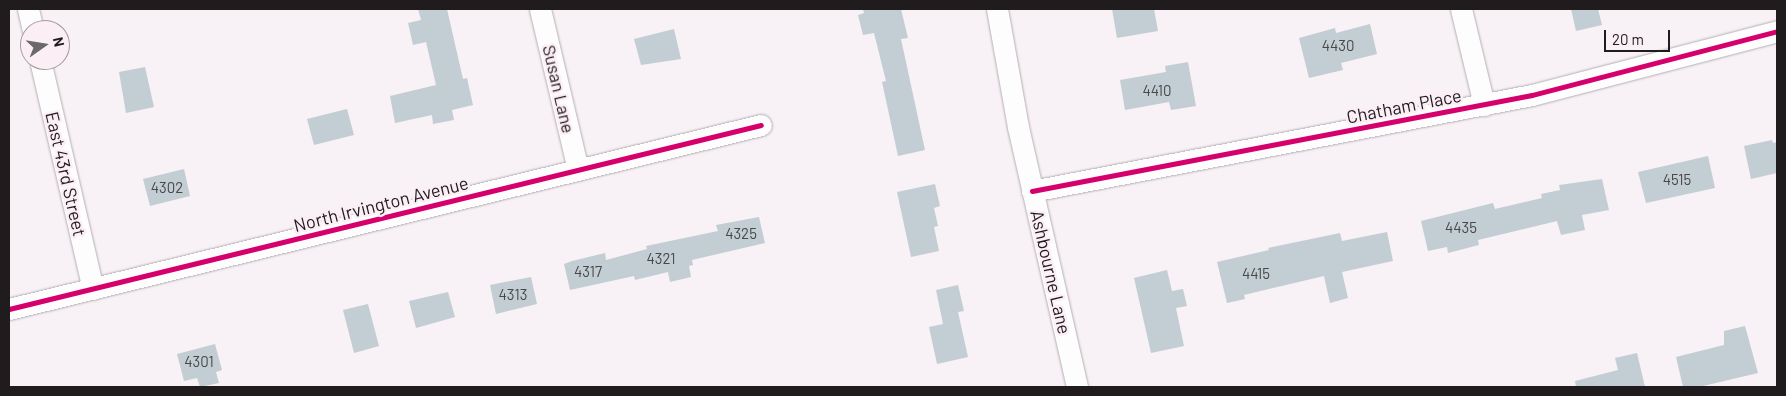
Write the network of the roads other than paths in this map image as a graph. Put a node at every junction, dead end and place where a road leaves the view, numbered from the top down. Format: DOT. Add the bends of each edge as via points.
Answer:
graph roads {
  1 [pos="540,9"];
  2 [pos="997,9"];
  3 [pos="1461,9"];
  4 [pos="1777,31"];
  5 [pos="42,70"];
  6 [pos="1484,105"];
  7 [pos="761,125"];
  8 [pos="578,170"];
  9 [pos="1032,191"];
  10 [pos="92,289"];
  11 [pos="9,309"];
  12 [pos="1077,387"];
  1 -- 8 [label="street, Susan Lane"];
  2 -- 9 [label="street, Ashbourne Lane"];
  3 -- 6 [label="street"];
  4 -- 6 [label="street, Chatham Place"];
  5 -- 10 [label="street, East 43rd Street"];
  6 -- 9 [label="street, Chatham Place"];
  7 -- 8 [label="street, North Irvington Avenue"];
  8 -- 10 [label="street, North Irvington Avenue"];
  9 -- 12 [label="street, Ashbourne Lane"];
  10 -- 11 [label="street, North Irvington Avenue"];
}
